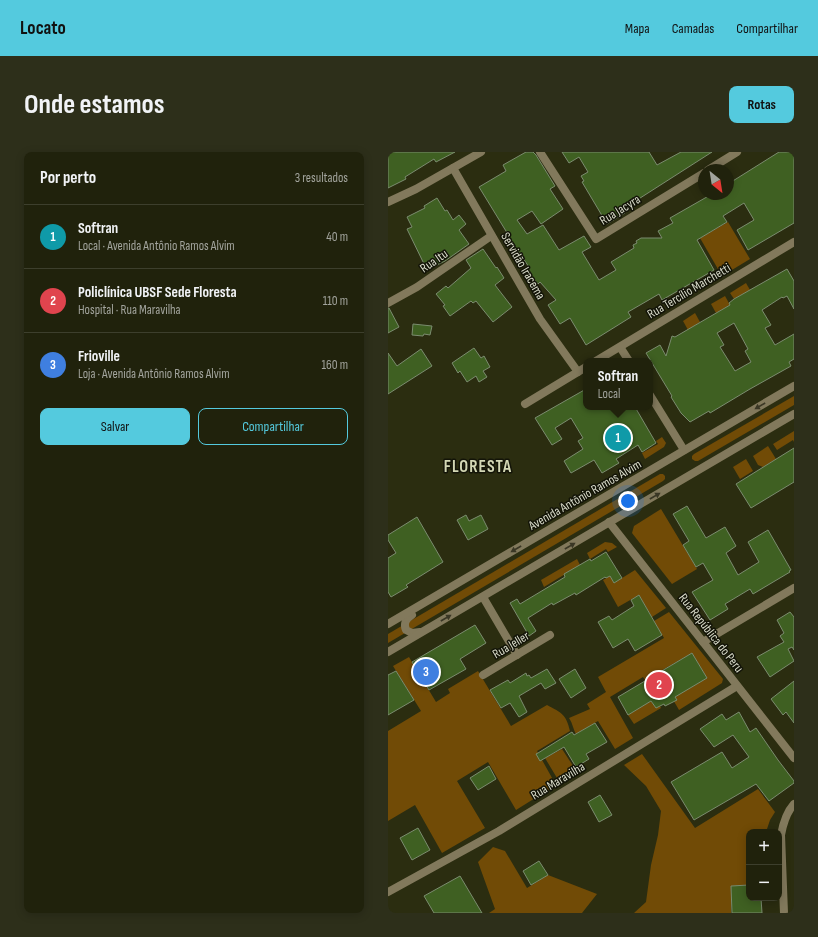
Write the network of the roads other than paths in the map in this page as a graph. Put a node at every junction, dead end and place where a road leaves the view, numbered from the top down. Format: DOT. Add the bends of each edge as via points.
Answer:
graph roads {
  1 [pos="481,152"];
  2 [pos="540,152"];
  3 [pos="737,152"];
  4 [pos="718,164"];
  5 [pos="453,168"];
  6 [pos="698,176"];
  7 [pos="388,202"];
  8 [pos="491,236"];
  9 [pos="794,242"];
  10 [pos="388,303"];
  11 [pos="620,347"];
  12 [pos="601,358"];
  13 [pos="627,358"];
  14 [pos="583,369"];
  15 [pos="578,372"];
  16 [pos="794,386"];
  17 [pos="653,400"];
  18 [pos="525,404"];
  19 [pos="794,414"];
  20 [pos="684,450"];
  21 [pos="610,522"];
  22 [pos="794,588"];
  23 [pos="439,595"];
  24 [pos="483,597"];
  25 [pos="388,624"];
  26 [pos="424,631"];
  27 [pos="550,635"];
  28 [pos="703,642"];
  29 [pos="388,652"];
  30 [pos="517,655"];
  31 [pos="483,675"];
  32 [pos="737,686"];
  33 [pos="794,758"];
  34 [pos="794,804"];
  35 [pos="388,892"];
  36 [pos="784,913"];
  1 -- 5 [label="street"];
  2 -- 6 [label="street, Rua Jacyra" via="596,239"];
  3 -- 4 [label="street"];
  5 -- 7 [label="street"];
  5 -- 8 [label="street, Servidão Iracema"];
  8 -- 10 [label="street, Rua Itu" via="417,287"];
  8 -- 15 [label="street, Servidão Iracema" via="540,319"];
  9 -- 11 [label="street, Rua Tercílio Marchetti"];
  11 -- 12 [label="street, Rua Tercílio Marchetti"];
  11 -- 13 [label="street"];
  14 -- 15 [label="street"];
  15 -- 18 [label="street"];
  16 -- 20 [label="street, Avenida Antônio Ramos Alvim, one-way"];
  17 -- 20 [label="street"];
  21 -- 19 [label="street, one-way"];
  20 -- 23 [label="street, Avenida Antônio Ramos Alvim, one-way"];
  24 -- 21 [label="street, one-way"];
  21 -- 28 [label="street, Rua República do Peru"];
  22 -- 28 [label="street"];
  23 -- 25 [label="street, Avenida Antônio Ramos Alvim"];
  23 -- 26 [label="street" via="436,601 408,617 405,622 405,628 409,632"];
  26 -- 24 [label="street, one-way"];
  24 -- 30 [label="street"];
  26 -- 29 [label="street"];
  27 -- 30 [label="street, Rua Jeller"];
  28 -- 32 [label="street, Rua República do Peru"];
  30 -- 31 [label="street, Rua Jeller"];
  32 -- 33 [label="street, Rua República do Peru"];
  32 -- 35 [label="street, Rua Maravilha" via="504,828"];
  34 -- 36 [label="street" via="781,835"];
}
